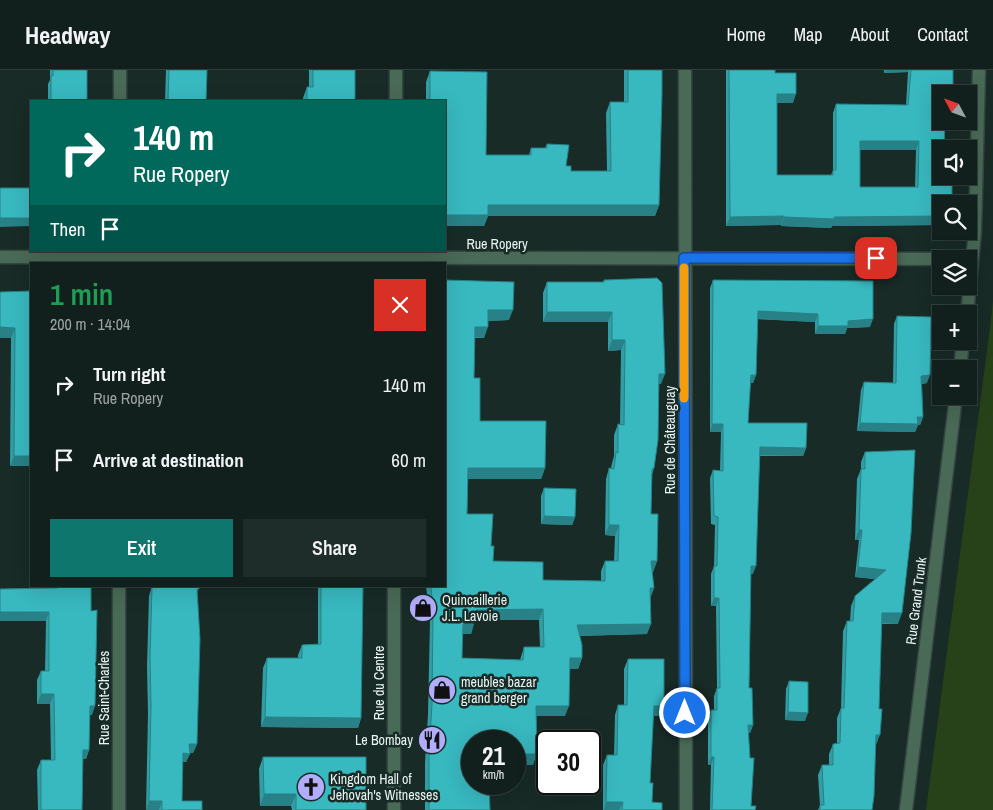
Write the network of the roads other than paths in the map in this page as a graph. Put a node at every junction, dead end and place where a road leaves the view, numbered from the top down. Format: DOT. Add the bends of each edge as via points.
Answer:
graph roads {
  1 [pos="120,70"];
  2 [pos="396,70"];
  3 [pos="685,70"];
  4 [pos="979,70"];
  5 [pos="120,100"];
  6 [pos="396,100"];
  7 [pos="969,250"];
  8 [pos="0,257"];
  9 [pos="119,257"];
  10 [pos="396,258"];
  11 [pos="684,258"];
  12 [pos="932,259"];
  13 [pos="955,405"];
  14 [pos="119,587"];
  15 [pos="394,587"];
  16 [pos="119,810"];
  17 [pos="394,810"];
  18 [pos="686,810"];
  19 [pos="906,810"];
  1 -- 5 [label="street"];
  2 -- 6 [label="street"];
  3 -- 11 [label="street, Rue de Châteauguay"];
  4 -- 7 [label="street"];
  8 -- 9 [label="street, Rue Ropery"];
  9 -- 10 [label="street, Rue Ropery"];
  10 -- 11 [label="street, Rue Ropery"];
  11 -- 12 [label="street, Rue Ropery"];
  11 -- 18 [label="street, Rue de Châteauguay"];
  13 -- 19 [label="street, Rue Grand Trunk"];
  14 -- 16 [label="street, Rue Saint-Charles"];
  15 -- 17 [label="street, Rue du Centre"];
}
